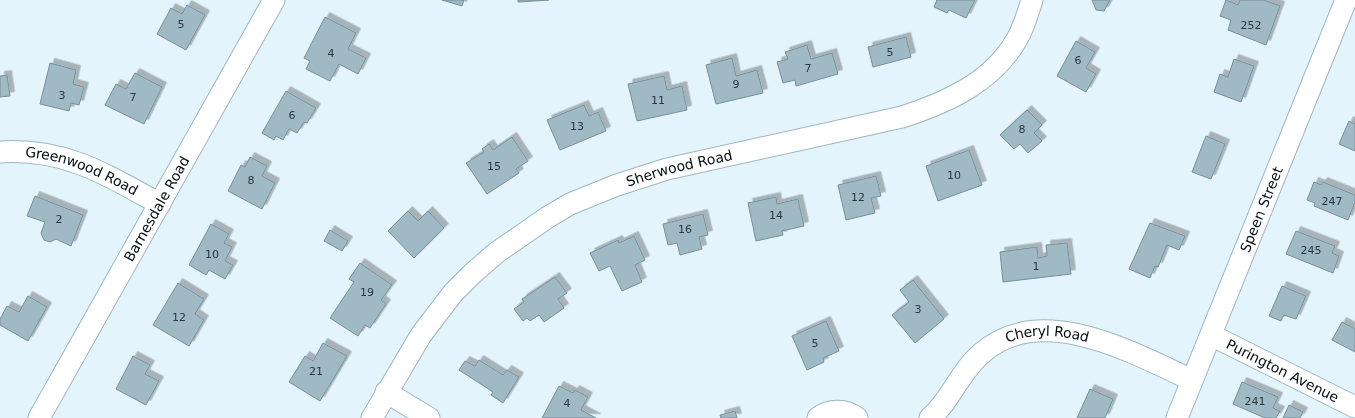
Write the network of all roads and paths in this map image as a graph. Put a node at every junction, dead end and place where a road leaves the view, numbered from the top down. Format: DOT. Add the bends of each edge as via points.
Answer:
graph roads {
  1 [pos="274,0"];
  2 [pos="1032,0"];
  3 [pos="1346,0"];
  4 [pos="0,152"];
  5 [pos="160,204"];
  6 [pos="1211,335"];
  7 [pos="1192,380"];
  8 [pos="386,392"];
  9 [pos="1355,407"];
  10 [pos="39,418"];
  11 [pos="372,418"];
  12 [pos="429,418"];
  13 [pos="818,418"];
  14 [pos="857,418"];
  15 [pos="930,418"];
  16 [pos="1177,418"];
  1 -- 5 [label="street, Barnesdale Road"];
  2 -- 8 [label="street, Sherwood Road" via="1017,40 1002,60 986,76 948,100 902,117 642,176 592,194 548,217 496,253 453,293 421,335"];
  3 -- 6 [label="street, Speen Street"];
  4 -- 5 [label="street, Greenwood Road" via="24,151 67,158 103,173"];
  5 -- 10 [label="street, Barnesdale Road"];
  6 -- 7 [label="street, Speen Street"];
  6 -- 9 [label="street, Purington Avenue"];
  7 -- 15 [label="street, Cheryl Road" via="1086,337 1050,330 1032,331 1014,335 984,351 962,374"];
  7 -- 16 [label="street, Speen Street"];
  8 -- 11 [label="street, Sherwood Road"];
  8 -- 12 [label="street"];
  13 -- 14 [label="street" via="843,411"];
}
